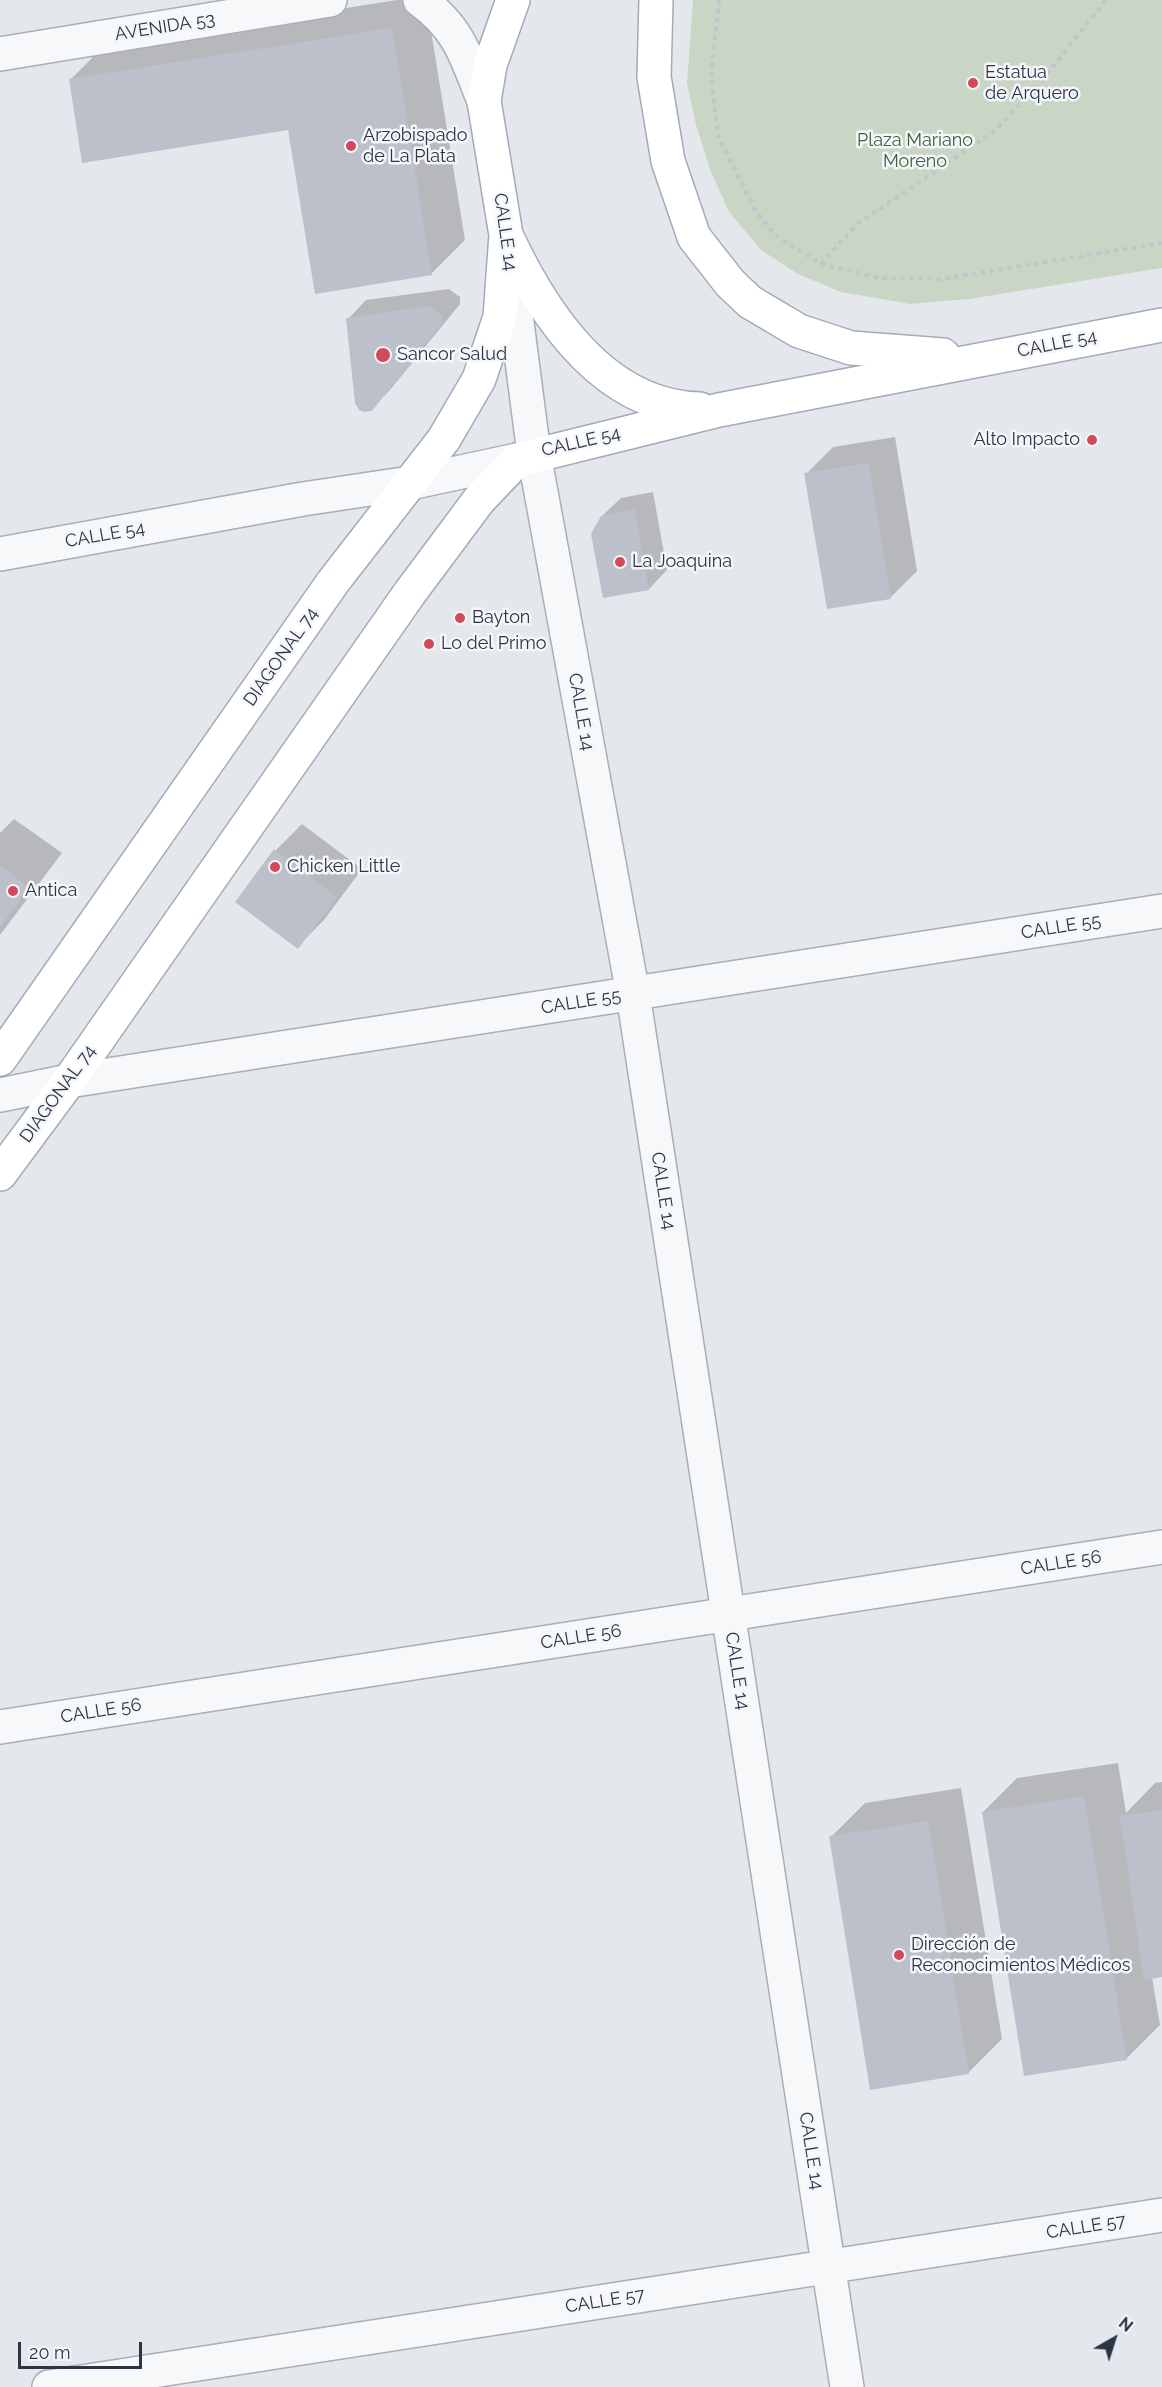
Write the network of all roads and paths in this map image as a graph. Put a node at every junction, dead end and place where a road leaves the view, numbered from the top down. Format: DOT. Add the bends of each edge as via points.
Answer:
graph roads {
  1 [pos="330,0"];
  2 [pos="420,0"];
  3 [pos="513,0"];
  4 [pos="656,0"];
  5 [pos="719,0"];
  6 [pos="1106,0"];
  7 [pos="0,54"];
  8 [pos="484,101"];
  9 [pos="506,235"];
  10 [pos="1162,243"];
  11 [pos="821,264"];
  12 [pos="1162,325"];
  13 [pos="982,358"];
  14 [pos="719,410"];
  15 [pos="525,457"];
  16 [pos="410,483"];
  17 [pos="0,554"];
  18 [pos="1162,911"];
  19 [pos="633,994"];
  20 [pos="0,1059"];
  21 [pos="69,1082"];
  22 [pos="0,1095"];
  23 [pos="0,1174"];
  24 [pos="1162,1547"];
  25 [pos="728,1614"];
  26 [pos="0,1727"];
  27 [pos="1162,2215"];
  28 [pos="828,2266"];
  29 [pos="48,2387"];
  30 [pos="847,2387"];
  1 -- 7 [label="street, AVENIDA 53"];
  2 -- 8 [label="street" via="448,23"];
  3 -- 8 [label="main road, CALLE 14" via="490,65"];
  4 -- 13 [label="main road" via="654,77 668,160 694,237 730,283 750,302 799,332 851,348"];
  5 -- 11 [label="path" via="711,75 718,136 755,210 775,234"];
  6 -- 11 [label="path" via="1036,88 992,133 857,224"];
  8 -- 9 [label="main road, CALLE 14"];
  9 -- 14 [label="main road" via="534,291 593,363 633,391 665,404"];
  9 -- 15 [label="street, CALLE 14"];
  9 -- 16 [label="main road, DIAGONAL 74" via="500,317 492,347 464,408"];
  10 -- 11 [label="path" via="942,279 879,278"];
  12 -- 13 [label="main road, CALLE 54"];
  13 -- 14 [label="main road, CALLE 54"];
  14 -- 15 [label="main road, CALLE 54"];
  15 -- 16 [label="street, CALLE 54"];
  15 -- 19 [label="street, CALLE 14"];
  15 -- 21 [label="main road, DIAGONAL 74" via="479,500 421,576"];
  16 -- 17 [label="street, CALLE 54"];
  16 -- 20 [label="main road, DIAGONAL 74" via="333,582"];
  18 -- 19 [label="street, CALLE 55"];
  19 -- 21 [label="street, CALLE 55"];
  19 -- 25 [label="street, CALLE 14"];
  21 -- 22 [label="street, CALLE 55"];
  21 -- 23 [label="main road, DIAGONAL 74"];
  24 -- 25 [label="street, CALLE 56"];
  25 -- 26 [label="street, CALLE 56"];
  25 -- 28 [label="street, CALLE 14"];
  27 -- 28 [label="street, CALLE 57"];
  28 -- 29 [label="street, CALLE 57"];
  28 -- 30 [label="street, CALLE 14"];
}
